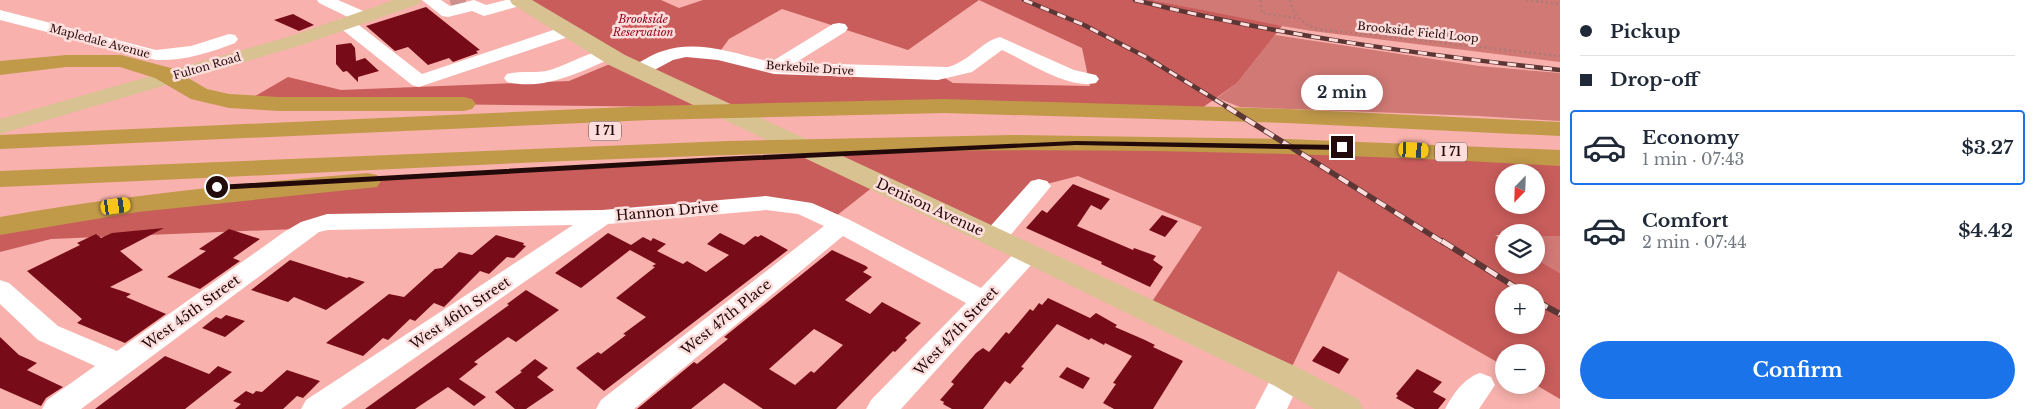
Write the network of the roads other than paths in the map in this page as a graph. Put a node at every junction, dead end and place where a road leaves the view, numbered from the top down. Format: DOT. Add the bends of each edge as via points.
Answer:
graph roads {
  1 [pos="325,0"];
  2 [pos="402,1"];
  3 [pos="520,1"];
  4 [pos="472,3"];
  5 [pos="0,15"];
  6 [pos="354,20"];
  7 [pos="839,28"];
  8 [pos="568,31"];
  9 [pos="229,39"];
  10 [pos="606,54"];
  11 [pos="0,68"];
  12 [pos="774,68"];
  13 [pos="638,70"];
  14 [pos="171,77"];
  15 [pos="514,78"];
  16 [pos="1089,79"];
  17 [pos="783,109"];
  18 [pos="1203,118"];
  19 [pos="1293,121"];
  20 [pos="0,128"];
  21 [pos="1560,129"];
  22 [pos="1560,136"];
  23 [pos="0,142"];
  24 [pos="1076,143"];
  25 [pos="1560,158"];
  26 [pos="0,160"];
  27 [pos="433,176"];
  28 [pos="0,179"];
  29 [pos="1038,186"];
  30 [pos="0,198"];
  31 [pos="602,217"];
  32 [pos="328,222"];
  33 [pos="841,225"];
  34 [pos="0,226"];
  35 [pos="995,237"];
  36 [pos="1030,253"];
  37 [pos="0,289"];
  38 [pos="984,300"];
  39 [pos="119,364"];
  40 [pos="1287,377"];
  41 [pos="1480,384"];
  42 [pos="58,409"];
  43 [pos="317,409"];
  44 [pos="612,409"];
  45 [pos="882,409"];
  46 [pos="1271,409"];
  47 [pos="1345,409"];
  48 [pos="1461,409"];
  1 -- 6 [label="street"];
  2 -- 6 [label="main road, Fulton Road"];
  3 -- 4 [label="street"];
  3 -- 8 [label="main road, Denison Avenue"];
  5 -- 9 [label="street, Mapledale Avenue" via="156,56 198,52"];
  6 -- 8 [label="street" via="419,81"];
  6 -- 14 [label="main road, Fulton Road"];
  7 -- 12 [label="street"];
  8 -- 10 [label="main road, Denison Avenue"];
  10 -- 13 [label="main road, Denison Avenue"];
  10 -- 15 [label="street" via="560,74"];
  11 -- 14 [label="highway" via="107,60 134,64"];
  12 -- 13 [label="street, Berkebile Drive" via="718,55 686,52 668,55"];
  12 -- 16 [label="street, Berkebile Drive" via="956,73 1000,42 1069,74"];
  13 -- 35 [label="main road, Denison Avenue"];
  14 -- 17 [label="highway" via="199,94 246,102"];
  14 -- 20 [label="main road, Fulton Road"];
  17 -- 18 [label="highway" via="980,107"];
  17 -- 23 [label="highway"];
  18 -- 19 [label="highway, I 71"];
  18 -- 26 [label="highway, I 71" via="773,125"];
  19 -- 21 [label="highway"];
  19 -- 22 [label="highway, I 71"];
  24 -- 25 [label="highway, I 71" via="1342,147"];
  24 -- 27 [label="highway"];
  24 -- 28 [label="highway, I 71" via="736,148"];
  27 -- 30 [label="highway"];
  27 -- 34 [label="highway" via="229,192 80,211"];
  29 -- 35 [label="street"];
  31 -- 32 [label="street, Hannon Drive"];
  31 -- 33 [label="street, Hannon Drive" via="766,203 804,208"];
  31 -- 43 [label="street, West 46th Street"];
  32 -- 39 [label="street, West 45th Street" via="310,227 293,238"];
  33 -- 38 [label="street, Hannon Drive"];
  33 -- 44 [label="street, West 47th Place"];
  35 -- 36 [label="main road, Denison Avenue"];
  36 -- 38 [label="street, West 47th Street"];
  36 -- 40 [label="main road, Denison Avenue"];
  37 -- 39 [label="street" via="48,333"];
  38 -- 45 [label="street, West 47th Street"];
  39 -- 42 [label="street, West 45th Street"];
  40 -- 46 [label="street"];
  40 -- 47 [label="main road, Denison Avenue"];
  41 -- 48 [label="street"];
}
